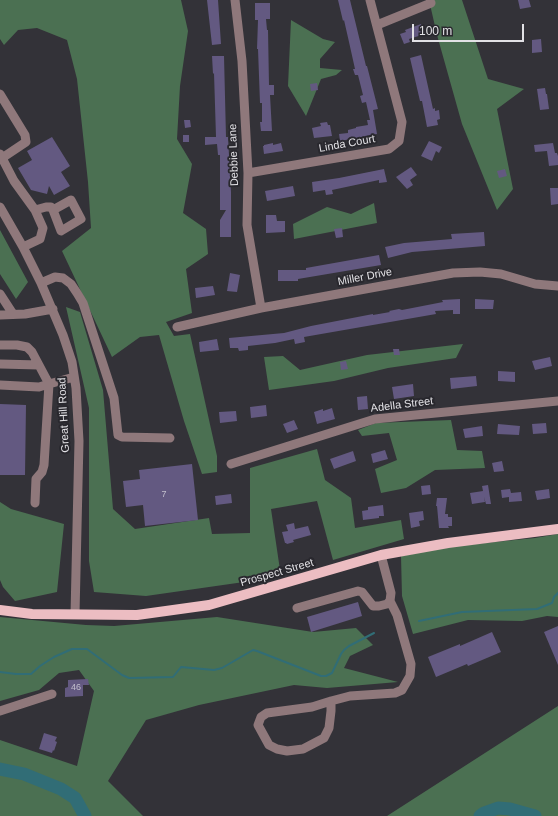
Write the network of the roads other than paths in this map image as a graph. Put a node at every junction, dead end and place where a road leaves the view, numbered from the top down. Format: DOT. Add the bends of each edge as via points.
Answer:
graph roads {
  1 [pos="235,0"];
  2 [pos="370,0"];
  3 [pos="430,3"];
  4 [pos="377,25"];
  5 [pos="0,94"];
  6 [pos="1,156"];
  7 [pos="248,173"];
  8 [pos="0,207"];
  9 [pos="35,210"];
  10 [pos="53,210"];
  11 [pos="23,247"];
  12 [pos="41,283"];
  13 [pos="558,286"];
  14 [pos="0,294"];
  15 [pos="261,308"];
  16 [pos="52,309"];
  17 [pos="13,314"];
  18 [pos="0,315"];
  19 [pos="177,327"];
  20 [pos="0,345"];
  21 [pos="0,364"];
  22 [pos="40,365"];
  23 [pos="74,377"];
  24 [pos="49,384"];
  25 [pos="0,385"];
  26 [pos="558,401"];
  27 [pos="170,438"];
  28 [pos="231,464"];
  29 [pos="35,503"];
  30 [pos="558,529"];
  31 [pos="380,555"];
  32 [pos="390,602"];
  33 [pos="297,608"];
  34 [pos="0,610"];
  35 [pos="75,614"];
  36 [pos="52,694"];
  37 [pos="330,700"];
  38 [pos="0,711"];
  1 -- 7 [label="street, Debbie Lane" via="242,61"];
  2 -- 4 [label="street, Linda Court"];
  3 -- 4 [label="street"];
  4 -- 7 [label="street, Linda Court" via="402,122 399,141 389,149"];
  5 -- 6 [label="street" via="26,142"];
  6 -- 9 [label="street" via="14,181"];
  7 -- 15 [label="street, Debbie Lane" via="247,225"];
  8 -- 11 [label="street, Great Hill Road"];
  9 -- 10 [label="street" via="46,206"];
  9 -- 11 [label="street" via="43,228 40,239"];
  11 -- 12 [label="street, Great Hill Road"];
  12 -- 16 [label="street, Great Hill Road"];
  12 -- 27 [label="street" via="55,277 63,278 78,292 114,398 118,435"];
  13 -- 15 [label="street, Miller Drive" via="535,284 501,274 453,273"];
  14 -- 17 [label="street"];
  15 -- 19 [label="street, Miller Drive"];
  16 -- 17 [label="street"];
  16 -- 23 [label="street, Great Hill Road" via="72,362"];
  17 -- 18 [label="street"];
  20 -- 22 [label="street" via="27,347"];
  21 -- 22 [label="street"];
  22 -- 24 [label="street"];
  23 -- 24 [label="street"];
  23 -- 35 [label="street, Great Hill Road" via="79,441"];
  24 -- 25 [label="street" via="39,387"];
  24 -- 29 [label="street" via="44,465 36,479"];
  26 -- 28 [label="street, Adella Street" via="375,419"];
  30 -- 31 [label="main road, Prospect Street" via="448,543"];
  31 -- 32 [label="street" via="391,593"];
  31 -- 35 [label="main road, Prospect Street" via="209,605 137,615"];
  32 -- 33 [label="street" via="374,606 362,592 358,591"];
  32 -- 37 [label="street" via="397,615 411,664 406,685 395,693"];
  34 -- 35 [label="main road, Prospect Street" via="32,614"];
  36 -- 38 [label="street"];
  37 -- 37 [label="street" via="312,707 267,712 261,716 258,725 273,747 286,751 303,750 324,738 330,728"];
}
